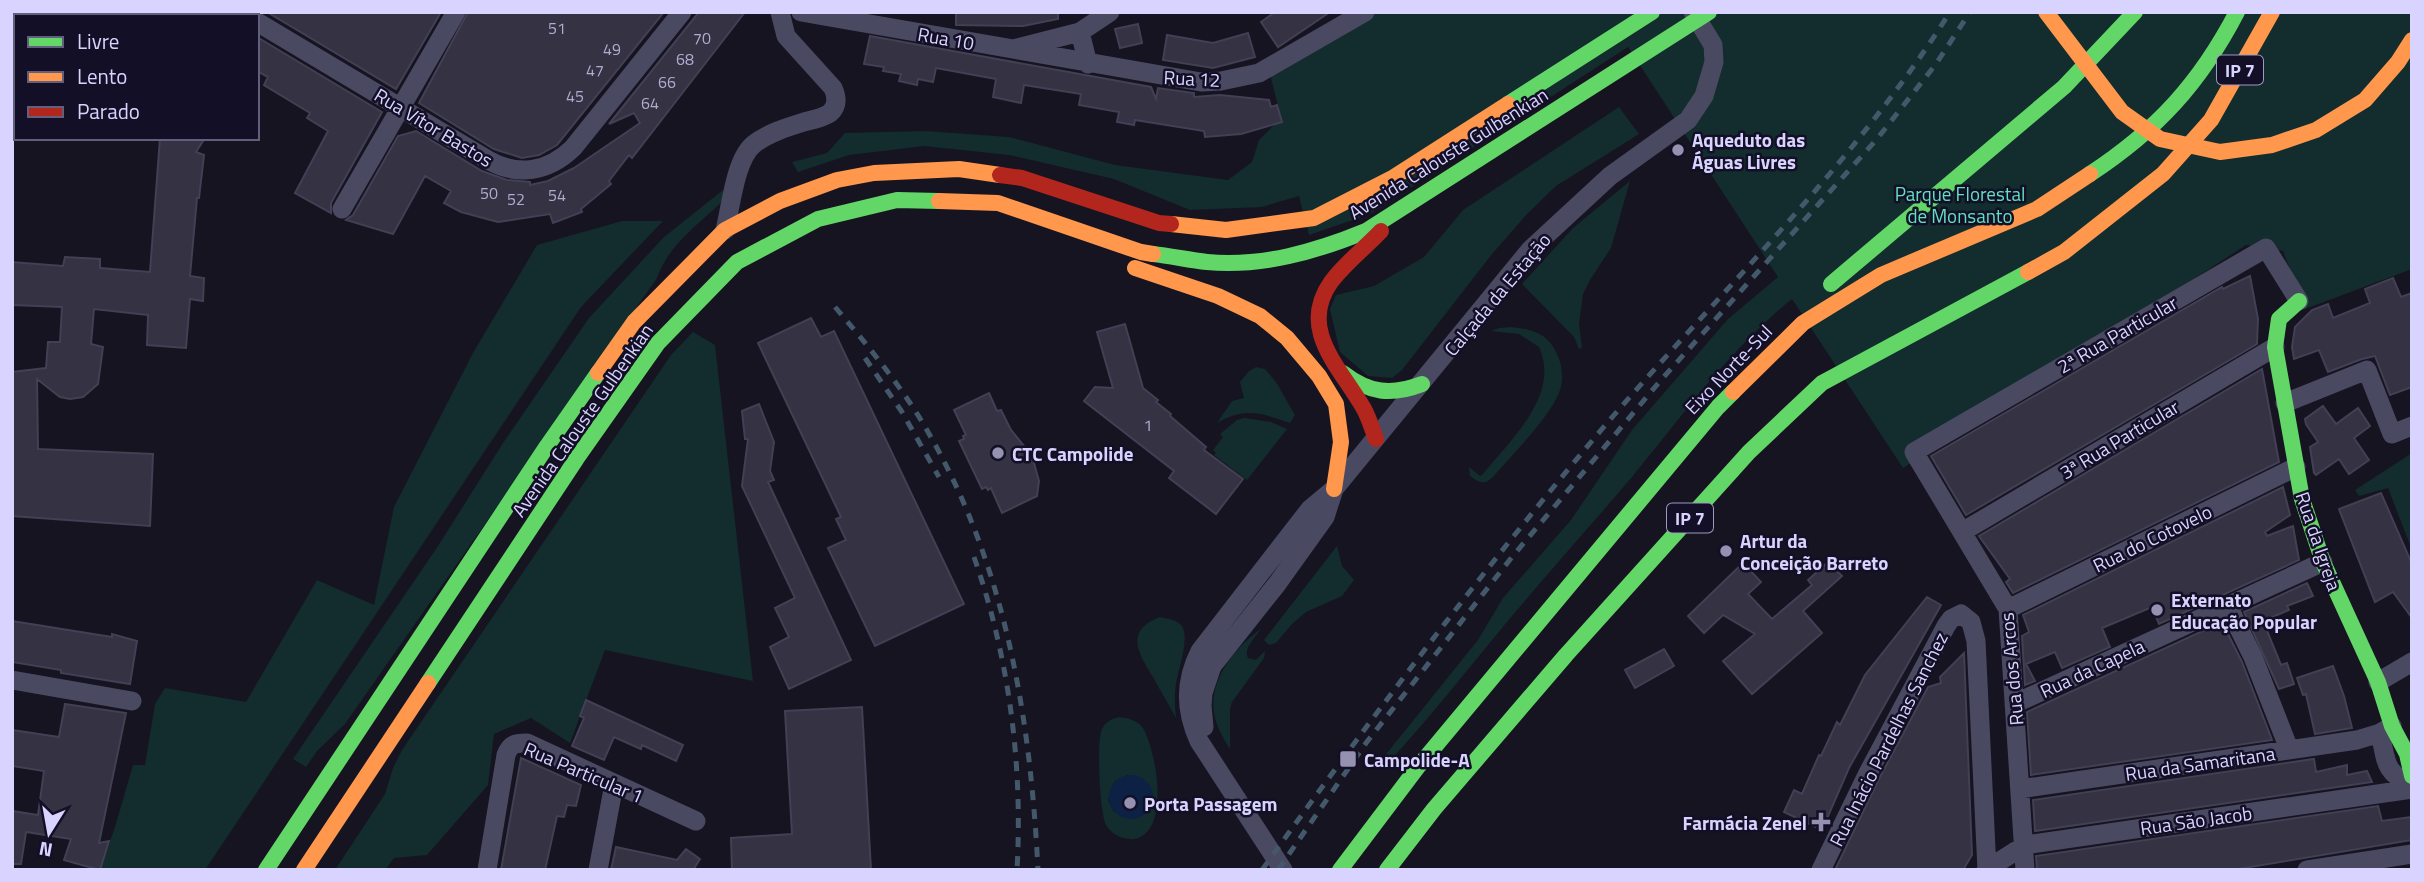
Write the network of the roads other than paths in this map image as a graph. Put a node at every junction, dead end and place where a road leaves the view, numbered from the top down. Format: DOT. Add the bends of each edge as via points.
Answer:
graph roads {
  1 [pos="456,12"];
  2 [pos="682,12"];
  3 [pos="780,12"];
  4 [pos="801,12"];
  5 [pos="1110,12"];
  6 [pos="1365,12"];
  7 [pos="1652,12"];
  8 [pos="1693,12"];
  9 [pos="1709,12"];
  10 [pos="2046,12"];
  11 [pos="2135,12"];
  12 [pos="2237,12"];
  13 [pos="2273,15"];
  14 [pos="259,23"];
  15 [pos="1080,32"];
  16 [pos="2412,40"];
  17 [pos="1009,50"];
  18 [pos="1088,64"];
  19 [pos="401,108"];
  20 [pos="342,209"];
  21 [pos="1399,212"];
  22 [pos="1069,227"];
  23 [pos="725,230"];
  24 [pos="2299,301"];
  25 [pos="2275,347"];
  26 [pos="1336,366"];
  27 [pos="1422,384"];
  28 [pos="2285,403"];
  29 [pos="1336,404"];
  30 [pos="1718,407"];
  31 [pos="2412,426"];
  32 [pos="1376,439"];
  33 [pos="1914,452"];
  34 [pos="2296,467"];
  35 [pos="1334,489"];
  36 [pos="1962,532"];
  37 [pos="2323,562"];
  38 [pos="2228,606"];
  39 [pos="2008,609"];
  40 [pos="1961,614"];
  41 [pos="2412,662"];
  42 [pos="12,680"];
  43 [pos="2378,682"];
  44 [pos="132,701"];
  45 [pos="2014,705"];
  46 [pos="2386,729"];
  47 [pos="2289,750"];
  48 [pos="2412,776"];
  49 [pos="614,784"];
  50 [pos="2412,788"];
  51 [pos="2020,789"];
  52 [pos="696,821"];
  53 [pos="2025,845"];
  54 [pos="2412,854"];
  55 [pos="2357,865"];
  56 [pos="266,870"];
  57 [pos="304,870"];
  58 [pos="486,870"];
  59 [pos="598,870"];
  60 [pos="1283,870"];
  61 [pos="1340,870"];
  62 [pos="1387,870"];
  63 [pos="1821,870"];
  64 [pos="1987,870"];
  65 [pos="2025,870"];
  66 [pos="2307,870"];
  1 -- 19 [label="street"];
  2 -- 19 [label="street, Rua Vítor Bastos" via="573,148 544,168 521,171 499,166"];
  3 -- 23 [label="street" via="786,36 833,88 836,104 824,116 762,139 749,149"];
  4 -- 17 [label="street, Rua 10"];
  5 -- 15 [label="street, Rua 10"];
  6 -- 18 [label="street, Rua 12" via="1259,73 1221,82 1182,81"];
  7 -- 23 [label="main road, Avenida Calouste Gulbenkian" via="1394,177 1314,218 1226,230 1159,223 1022,178 959,169 874,173 837,180 780,201"];
  8 -- 27 [label="street, Calçada da Estação" via="1713,45 1714,62 1704,96 1688,120 1610,176 1530,250"];
  9 -- 21 [label="main road, Avenida Calouste Gulbenkian"];
  10 -- 16 [label="main road" via="2122,112 2161,139 2220,152 2272,145 2316,130 2365,100"];
  11 -- 30 [label="main road" via="2064,87 1751,354"];
  12 -- 30 [label="main road, Eixo Norte-Sul / IP 7" via="2216,52 2174,106 2119,155 2037,209 1881,275 1803,323"];
  13 -- 62 [label="main road, IP 7" via="2211,120 2163,174 2064,252 1822,383 1749,452 1576,645"];
  14 -- 19 [label="street, Rua Vítor Bastos"];
  15 -- 17 [label="street, Rua 10"];
  15 -- 18 [label="street"];
  17 -- 18 [label="street, Rua 10"];
  19 -- 20 [label="street"];
  21 -- 22 [label="main road, Avenida Calouste Gulbenkian" via="1333,245 1286,258 1247,262 1208,262 1141,252"];
  21 -- 26 [label="main road" via="1329,284 1317,308 1320,336"];
  22 -- 29 [label="main road" via="1125,265 1218,296 1260,316 1287,338"];
  22 -- 57 [label="main road, Avenida Calouste Gulbenkian" via="998,203 897,200 818,219 737,262 651,354"];
  23 -- 56 [label="main road, Avenida Calouste Gulbenkian" via="634,322"];
  24 -- 25 [label="main road" via="2279,318"];
  24 -- 33 [label="street, 2ª Rua Particular" via="2266,248"];
  25 -- 28 [label="main road, Rua da Igreja"];
  25 -- 36 [label="street, 3ª Rua Particular"];
  26 -- 27 [label="main road" via="1356,383 1378,392 1393,394"];
  26 -- 32 [label="main road" via="1365,411"];
  27 -- 32 [label="street, Calçada da Estação"];
  28 -- 31 [label="street" via="2367,370 2392,433"];
  28 -- 34 [label="main road, Rua da Igreja"];
  29 -- 32 [label="main road"];
  29 -- 35 [label="main road" via="1340,442"];
  30 -- 61 [label="main road, Eixo Norte-Sul / IP 7" via="1417,768"];
  32 -- 35 [label="street, Calçada da Estação"];
  33 -- 36 [label="street, Rua dos Arcos"];
  34 -- 37 [label="main road, Rua da Igreja"];
  34 -- 39 [label="street, Rua do Cotovelo"];
  35 -- 60 [label="street, Calçada da Estação" via="1310,509 1192,667 1188,699 1193,728"];
  36 -- 39 [label="street, Rua dos Arcos"];
  37 -- 38 [label="street, Rua da Capela"];
  37 -- 43 [label="main road, Rua da Igreja"];
  38 -- 45 [label="street, Rua da Capela"];
  38 -- 47 [label="street"];
  39 -- 45 [label="street, Rua dos Arcos"];
  40 -- 63 [label="street, Rua Inácio Pardelhas Sanchez" via="1945,626"];
  40 -- 64 [label="street, Rua dos Arcos" via="1971,622 1976,641"];
  41 -- 43 [label="street"];
  42 -- 44 [label="street"];
  43 -- 46 [label="main road, Rua da Igreja"];
  45 -- 51 [label="street, Rua dos Arcos"];
  46 -- 47 [label="street, Rua da Samaritana" via="2357,740"];
  46 -- 48 [label="main road, Rua da Igreja" via="2407,754"];
  46 -- 50 [label="street, Rua da Igreja" via="2388,768"];
  47 -- 51 [label="street, Rua da Samaritana"];
  49 -- 52 [label="street, Rua Particular 1"];
  49 -- 58 [label="street, Rua Particular 1" via="527,743 509,747"];
  49 -- 59 [label="street"];
  50 -- 53 [label="street, Rua São Jacob"];
  51 -- 53 [label="street, Rua dos Arcos"];
  53 -- 64 [label="street, Rua São Jacob"];
  53 -- 65 [label="street, Rua dos Arcos"];
  54 -- 55 [label="street"];
  55 -- 66 [label="street"];
}
